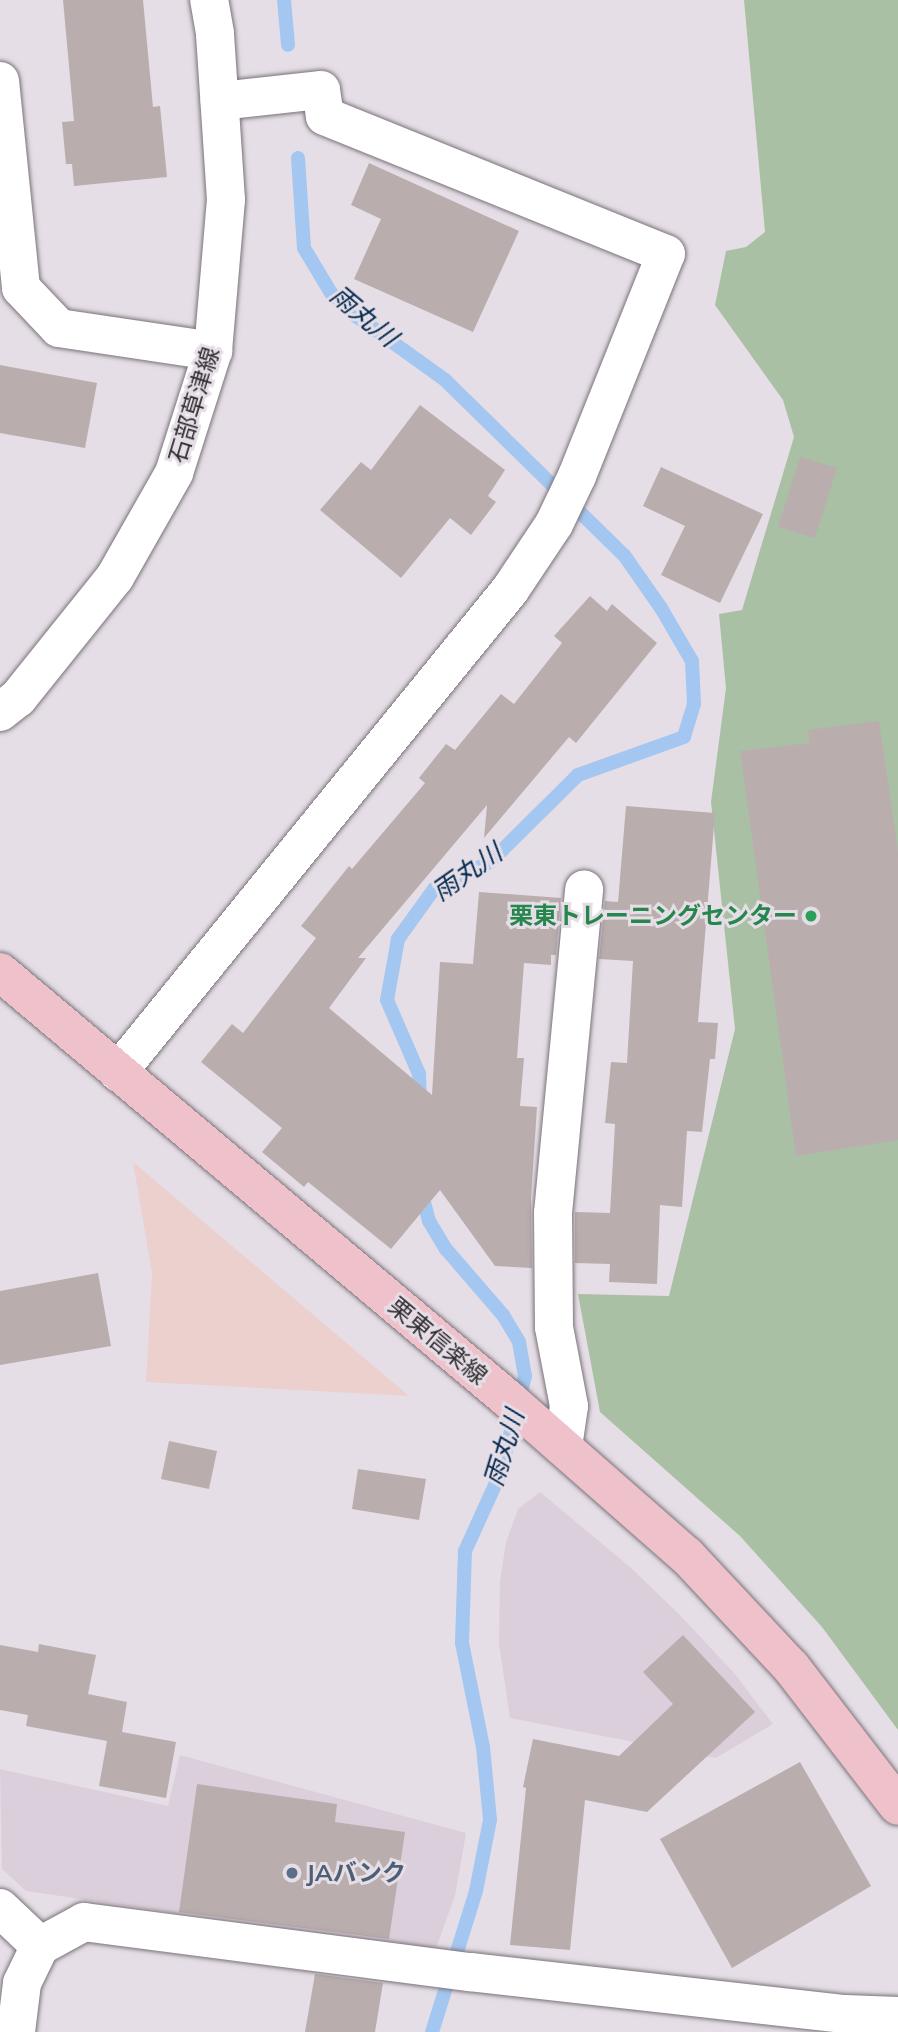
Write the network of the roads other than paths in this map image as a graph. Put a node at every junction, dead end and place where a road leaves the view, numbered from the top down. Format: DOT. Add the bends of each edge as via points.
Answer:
graph roads {
  1 [pos="209,0"];
  2 [pos="0,81"];
  3 [pos="220,101"];
  4 [pos="213,351"];
  5 [pos="0,712"];
  6 [pos="584,889"];
  7 [pos="0,972"];
  8 [pos="118,1072"];
  9 [pos="551,1436"];
  10 [pos="898,1806"];
  11 [pos="0,1908"];
  12 [pos="40,1947"];
  13 [pos="898,2016"];
  14 [pos="16,2032"];
  1 -- 3 [label="street, 石部草津線"];
  2 -- 4 [label="street" via="21,288 60,328"];
  3 -- 4 [label="street, 石部草津線" via="226,200"];
  3 -- 8 [label="street" via="321,90 325,116 666,254 577,476 554,524 510,590"];
  4 -- 5 [label="street, 石部草津線" via="174,473 115,577 18,698"];
  6 -- 9 [label="street" via="553,1213 554,1327 569,1406"];
  7 -- 8 [label="main road, 栗東信楽線"];
  8 -- 9 [label="main road, 栗東信楽線"];
  9 -- 10 [label="main road, 栗東信楽線" via="688,1556 791,1667"];
  11 -- 12 [label="street"];
  12 -- 13 [label="street" via="84,1922 470,1972"];
  12 -- 14 [label="street" via="22,1983"];
}
